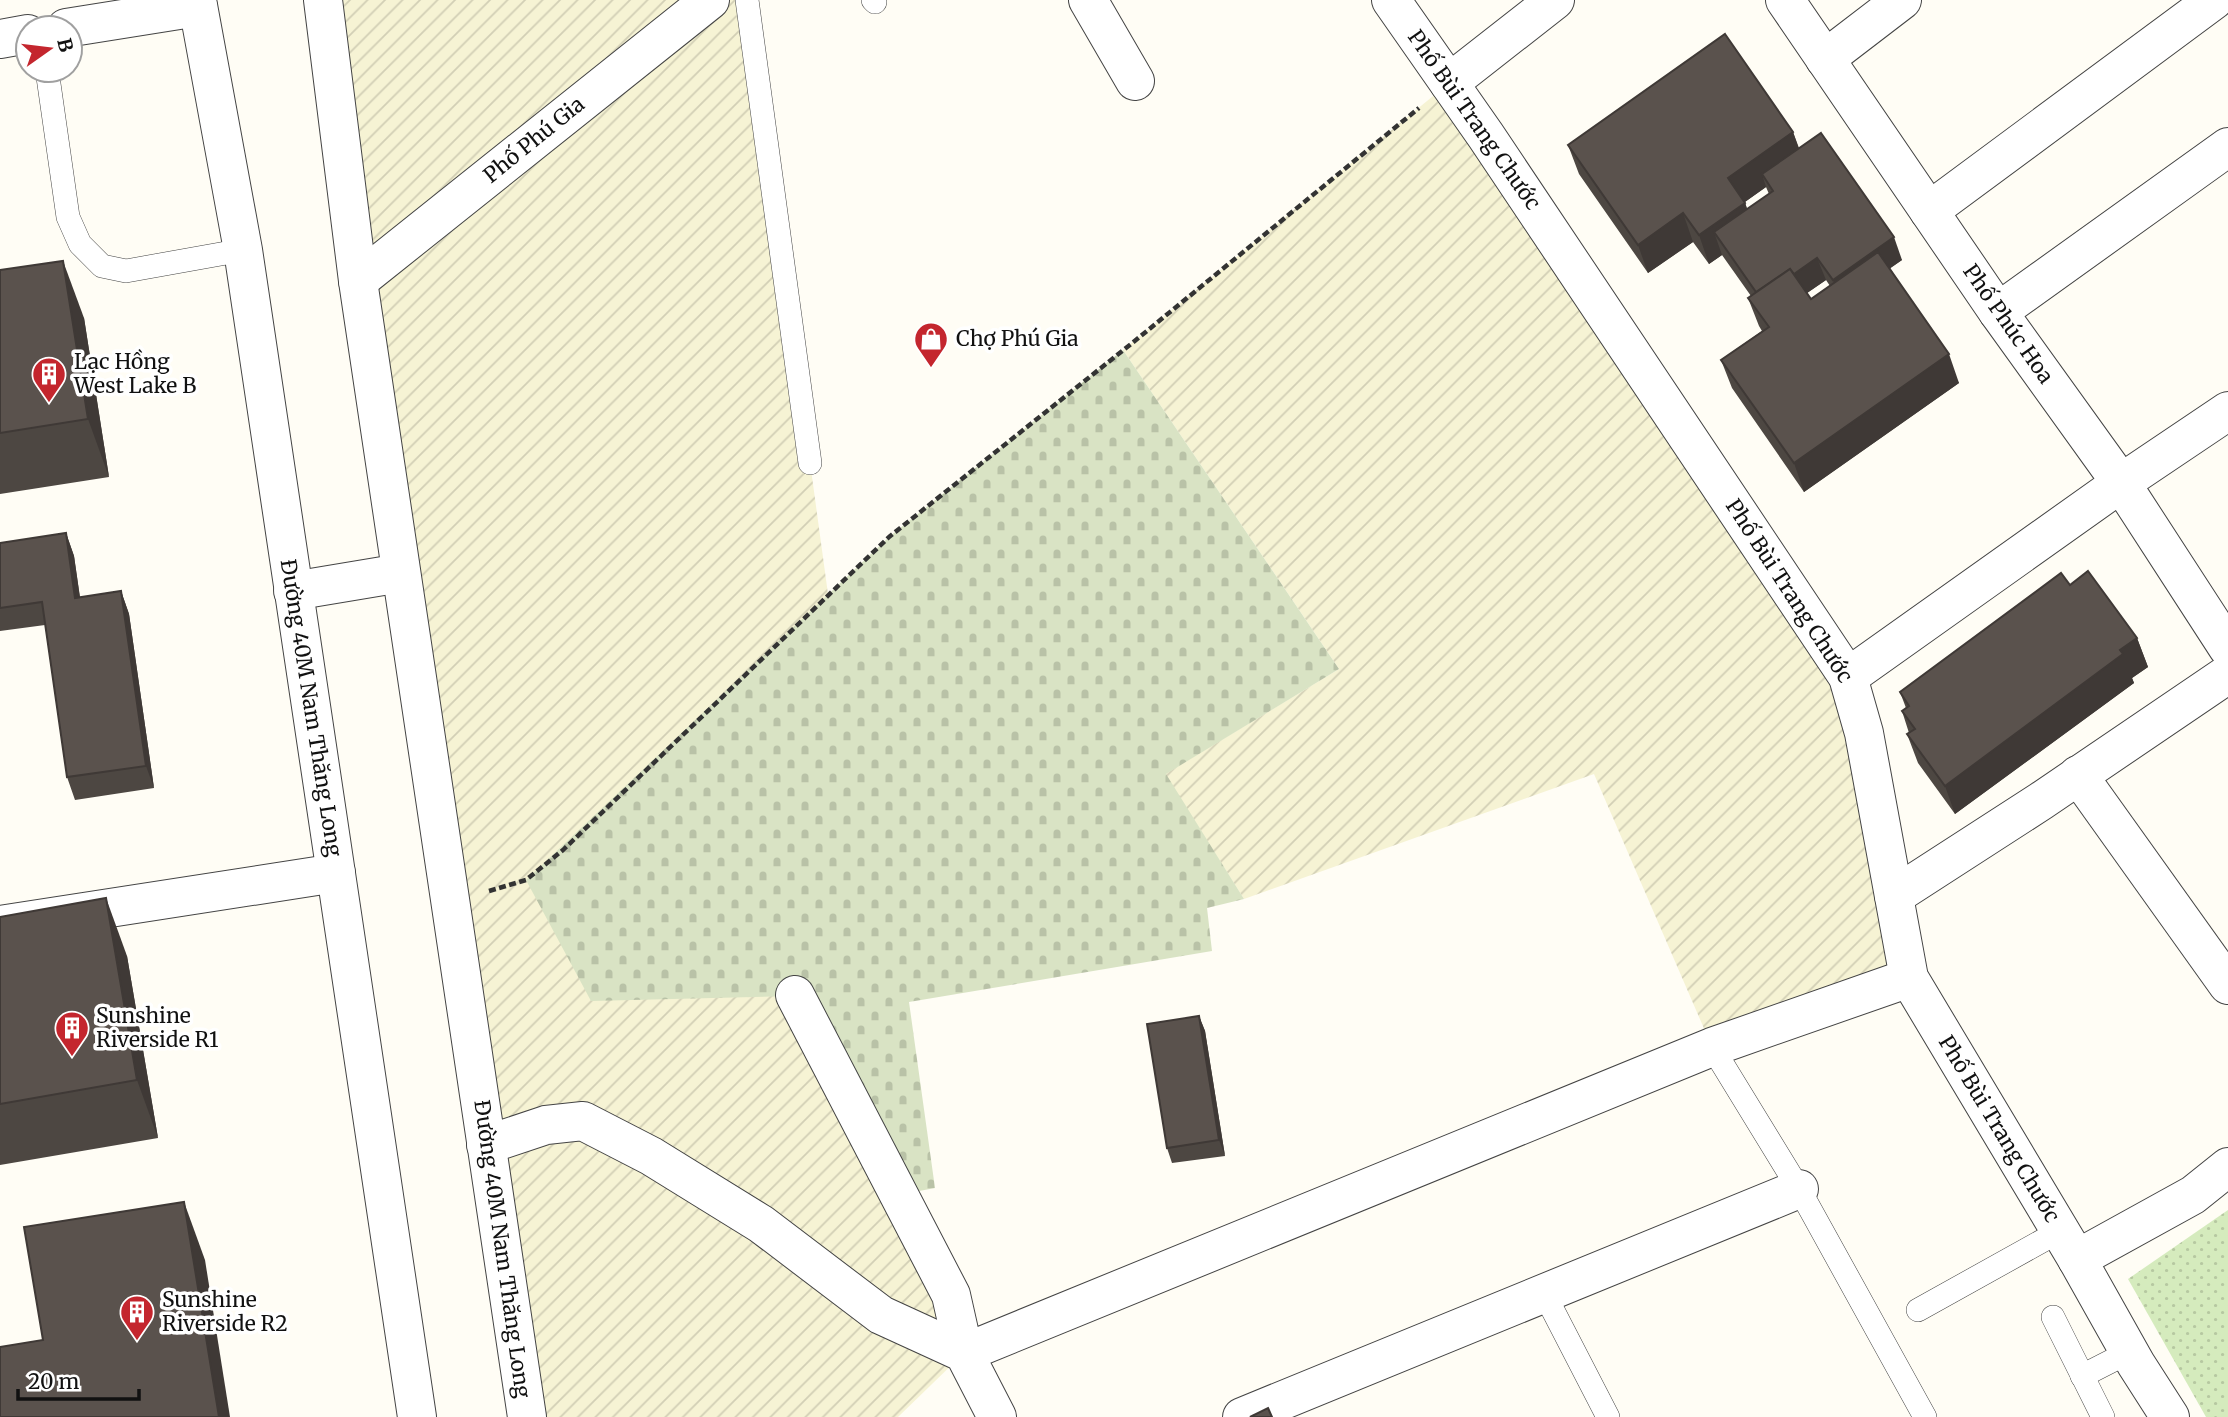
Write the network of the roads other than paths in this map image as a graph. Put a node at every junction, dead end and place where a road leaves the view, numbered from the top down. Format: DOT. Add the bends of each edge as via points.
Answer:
graph roads {
  1 [pos="323,0"];
  2 [pos="709,0"];
  3 [pos="747,0"];
  4 [pos="1088,0"];
  5 [pos="1391,0"];
  6 [pos="1555,0"];
  7 [pos="1785,0"];
  8 [pos="1902,0"];
  9 [pos="2214,0"];
  10 [pos="198,4"];
  11 [pos="84,25"];
  12 [pos="1825,59"];
  13 [pos="1135,82"];
  14 [pos="1449,83"];
  15 [pos="49,84"];
  16 [pos="2228,147"];
  17 [pos="1929,211"];
  18 [pos="243,250"];
  19 [pos="358,281"];
  20 [pos="1998,312"];
  21 [pos="2228,411"];
  22 [pos="810,463"];
  23 [pos="2121,483"];
  24 [pos="401,573"];
  25 [pos="293,591"];
  26 [pos="2225,639"];
  27 [pos="2228,674"];
  28 [pos="1848,677"];
  29 [pos="2078,775"];
  30 [pos="336,873"];
  31 [pos="1894,896"];
  32 [pos="0,925"];
  33 [pos="1909,978"];
  34 [pos="2228,985"];
  35 [pos="795,995"];
  36 [pos="1712,1048"];
  37 [pos="486,1144"];
  38 [pos="2228,1167"];
  39 [pos="1799,1189"];
  40 [pos="2068,1245"];
  41 [pos="1544,1293"];
  42 [pos="1918,1310"];
  43 [pos="2053,1317"];
  44 [pos="2129,1352"];
  45 [pos="964,1353"];
  46 [pos="2082,1376"];
  47 [pos="417,1417"];
  48 [pos="527,1417"];
  49 [pos="997,1417"];
  50 [pos="1242,1417"];
  51 [pos="1608,1417"];
  52 [pos="1925,1417"];
  53 [pos="2103,1417"];
  54 [pos="2171,1417"];
  1 -- 19 [label="street, Đường 40M Nam Thăng Long"];
  2 -- 19 [label="street, Phố Phú Gia"];
  3 -- 22 [label="lane"];
  4 -- 13 [label="street"];
  5 -- 14 [label="street, Phố Bùi Trang Chước"];
  6 -- 14 [label="street"];
  7 -- 12 [label="street, Phố Phúc Hoa"];
  8 -- 12 [label="street"];
  9 -- 17 [label="street"];
  10 -- 11 [label="street"];
  10 -- 18 [label="street, Đường 40M Nam Thăng Long"];
  12 -- 17 [label="street, Phố Phúc Hoa"];
  14 -- 28 [label="street, Phố Bùi Trang Chước"];
  15 -- 18 [label="lane" via="68,217 80,244 102,265 126,271"];
  16 -- 20 [label="street"];
  17 -- 20 [label="street, Phố Phúc Hoa"];
  18 -- 25 [label="street, Đường 40M Nam Thăng Long"];
  19 -- 24 [label="street, Đường 40M Nam Thăng Long"];
  20 -- 23 [label="street, Phố Phúc Hoa"];
  21 -- 23 [label="street"];
  23 -- 26 [label="street, Phố Phúc Hoa"];
  23 -- 28 [label="street"];
  24 -- 25 [label="street"];
  24 -- 37 [label="street, Đường 40M Nam Thăng Long"];
  25 -- 30 [label="street, Đường 40M Nam Thăng Long"];
  27 -- 29 [label="street"];
  28 -- 31 [label="street, Phố Bùi Trang Chước" via="1864,733"];
  29 -- 31 [label="street"];
  29 -- 34 [label="street"];
  30 -- 32 [label="street"];
  30 -- 47 [label="street, Đường 40M Nam Thăng Long"];
  31 -- 33 [label="street, Phố Bùi Trang Chước"];
  33 -- 36 [label="street"];
  33 -- 40 [label="street, Phố Bùi Trang Chước"];
  35 -- 45 [label="street" via="951,1295"];
  36 -- 39 [label="lane"];
  36 -- 45 [label="street"];
  37 -- 45 [label="street" via="546,1125 583,1121 651,1156 761,1224 881,1314"];
  37 -- 48 [label="street, Đường 40M Nam Thăng Long"];
  38 -- 40 [label="street" via="2193,1195"];
  39 -- 41 [label="street"];
  39 -- 52 [label="lane"];
  40 -- 42 [label="lane"];
  40 -- 44 [label="street, Phố Bùi Trang Chước"];
  41 -- 50 [label="street"];
  41 -- 51 [label="lane"];
  43 -- 46 [label="lane"];
  44 -- 46 [label="lane"];
  44 -- 54 [label="street, Phố Bùi Trang Chước"];
  45 -- 49 [label="street"];
  46 -- 53 [label="lane"];
}
